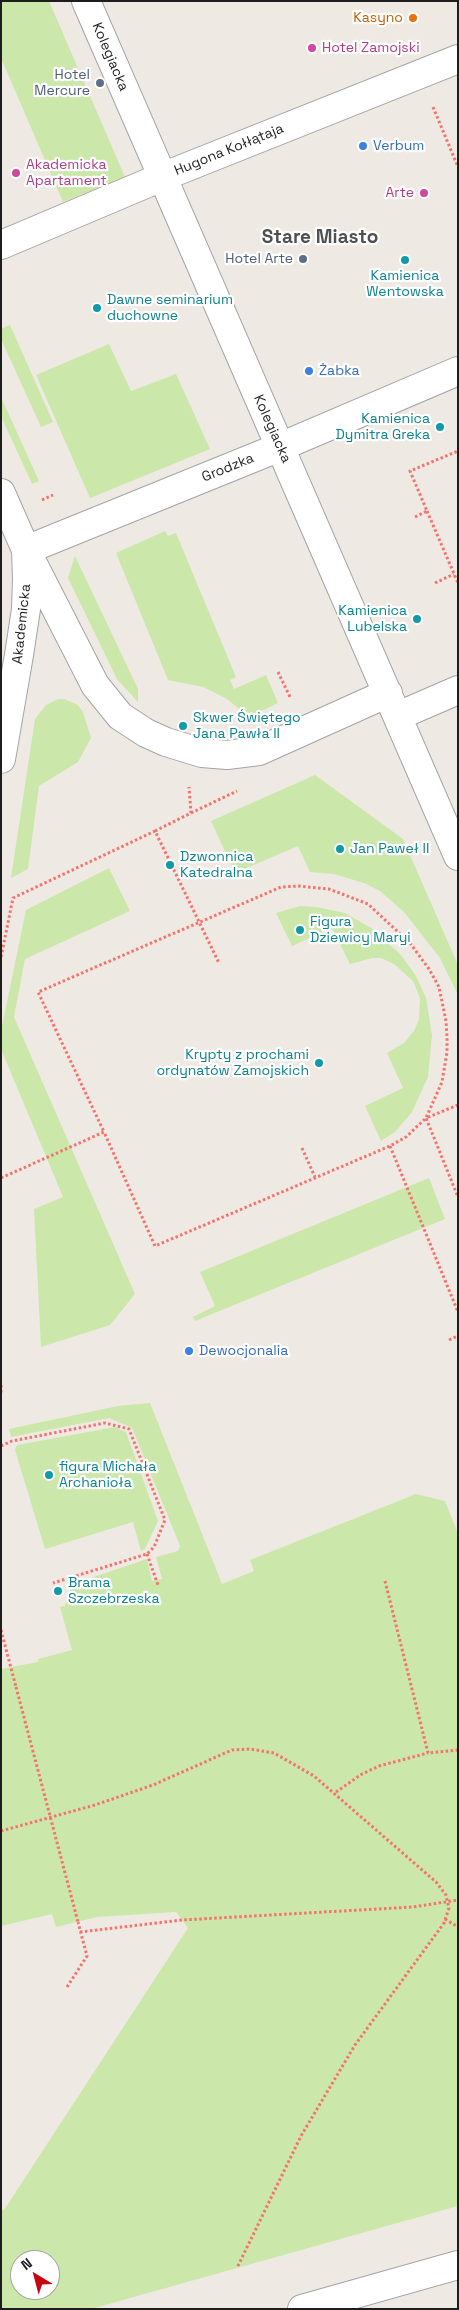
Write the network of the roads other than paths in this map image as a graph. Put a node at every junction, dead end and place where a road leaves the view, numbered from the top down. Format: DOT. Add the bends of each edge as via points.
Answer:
graph roads {
  1 [pos="86,1"];
  2 [pos="458,58"];
  3 [pos="162,177"];
  4 [pos="1,245"];
  5 [pos="458,371"];
  6 [pos="280,447"];
  7 [pos="1,493"];
  8 [pos="26,550"];
  9 [pos="458,690"];
  10 [pos="393,704"];
  11 [pos="1,759"];
  12 [pos="458,856"];
  13 [pos="458,2265"];
  14 [pos="302,2309"];
  1 -- 3 [label="street, Kolegiacka"];
  2 -- 3 [label="street, Hugona Kołłątaja"];
  3 -- 4 [label="street, Hugona Kołłątaja"];
  3 -- 6 [label="street, Kolegiacka"];
  5 -- 6 [label="street, Grodzka"];
  6 -- 8 [label="street, Grodzka"];
  6 -- 10 [label="street, Kolegiacka"];
  7 -- 8 [label="street, Akademicka"];
  8 -- 10 [label="street" via="95,685 120,716 166,742 202,753 227,755 258,751"];
  8 -- 11 [label="street, Akademicka" via="26,609"];
  9 -- 10 [label="street"];
  10 -- 12 [label="street, Kolegiacka"];
  13 -- 14 [label="street"];
}
